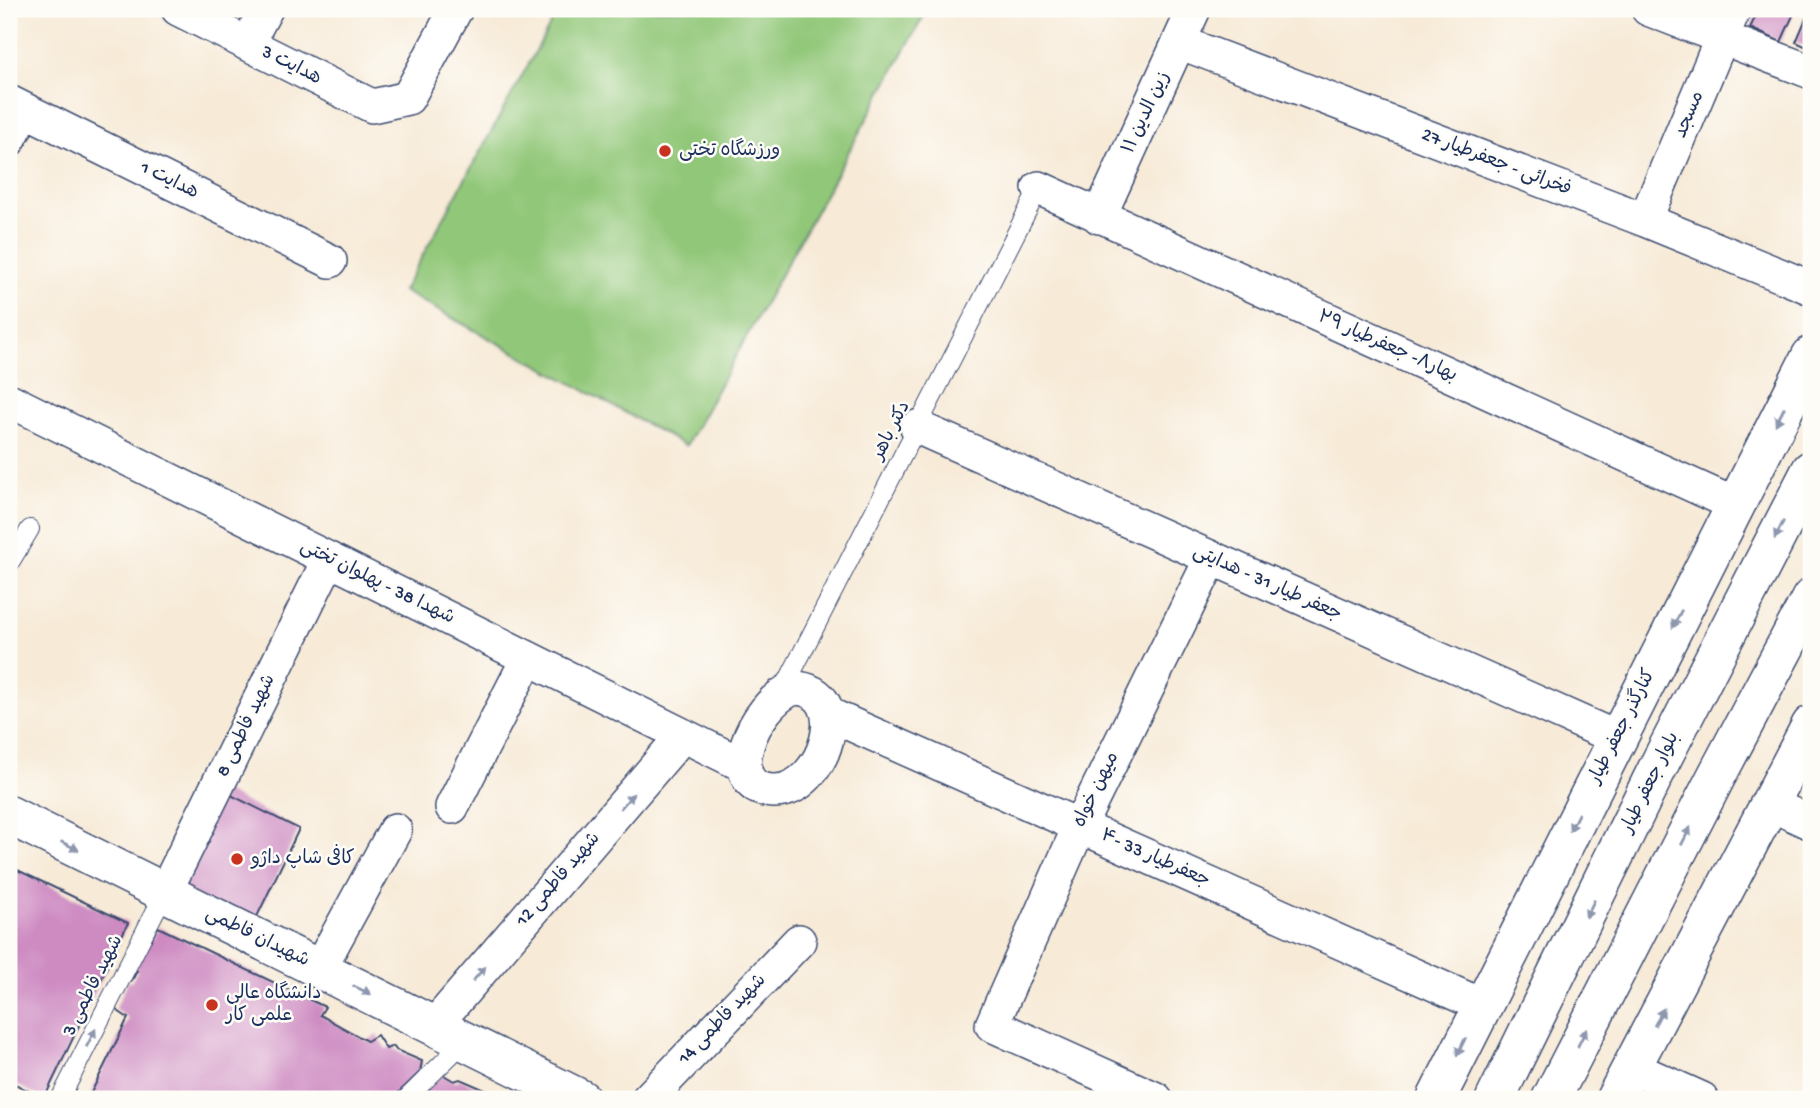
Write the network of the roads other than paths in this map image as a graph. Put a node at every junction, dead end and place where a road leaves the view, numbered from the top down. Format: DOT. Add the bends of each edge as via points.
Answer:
graph roads {
  1 [pos="178,9"];
  2 [pos="266,9"];
  3 [pos="456,9"];
  4 [pos="1194,9"];
  5 [pos="1648,9"];
  6 [pos="1728,23"];
  7 [pos="1179,42"];
  8 [pos="247,44"];
  9 [pos="1811,72"];
  10 [pos="17,106"];
  11 [pos="9,140"];
  12 [pos="1039,188"];
  13 [pos="1099,217"];
  14 [pos="1645,220"];
  15 [pos="330,261"];
  16 [pos="1811,288"];
  17 [pos="1811,356"];
  18 [pos="9,400"];
  19 [pos="917,427"];
  20 [pos="1811,470"];
  21 [pos="1736,505"];
  22 [pos="30,529"];
  23 [pos="329,559"];
  24 [pos="1211,559"];
  25 [pos="9,564"];
  26 [pos="1811,598"];
  27 [pos="528,658"];
  28 [pos="782,692"];
  29 [pos="828,714"];
  30 [pos="1811,724"];
  31 [pos="683,735"];
  32 [pos="1617,738"];
  33 [pos="745,766"];
  34 [pos="1770,804"];
  35 [pos="453,807"];
  36 [pos="9,815"];
  37 [pos="1811,823"];
  38 [pos="1080,825"];
  39 [pos="395,830"];
  40 [pos="165,892"];
  41 [pos="799,941"];
  42 [pos="319,969"];
  43 [pos="1481,1005"];
  44 [pos="450,1033"];
  45 [pos="1624,1083"];
  46 [pos="60,1099"];
  47 [pos="406,1099"];
  48 [pos="581,1099"];
  49 [pos="648,1099"];
  50 [pos="1156,1099"];
  51 [pos="1436,1099"];
  52 [pos="1495,1099"];
  53 [pos="1552,1099"];
  54 [pos="1702,1099"];
  1 -- 8 [label="street, هدایت 3"];
  2 -- 8 [label="street"];
  3 -- 8 [label="street, هدایت 3" via="408,98 372,106"];
  4 -- 7 [label="street, زین الدین ۱۱"];
  5 -- 6 [label="street"];
  6 -- 9 [label="street"];
  6 -- 14 [label="street, مسجد"];
  7 -- 13 [label="street, زین الدین ۱۱"];
  7 -- 14 [label="street, فخرائی - جعفرطیار 27"];
  10 -- 11 [label="street"];
  10 -- 15 [label="street, هدایت 1"];
  12 -- 13 [label="street, بهار۸- جعفرطیار ۲۹"];
  12 -- 19 [label="lane, دکتر باهر"];
  13 -- 21 [label="street, بهار۸- جعفرطیار ۲۹"];
  14 -- 16 [label="street, فخرائی - جعفرطیار 27"];
  17 -- 21 [label="main road, کنارگذر جعفر طیار, one-way"];
  18 -- 23 [label="street, شهدا 38 - پهلوان تختی"];
  19 -- 24 [label="street, جعفر طیار 31 - هدایتی"];
  19 -- 28 [label="lane, دکتر باهر"];
  20 -- 52 [label="main road, بلوار جعفر طیار, one-way"];
  21 -- 32 [label="main road, کنارگذر جعفر طیار, one-way"];
  22 -- 25 [label="lane"];
  23 -- 27 [label="street, شهدا 38 - پهلوان تختی"];
  23 -- 40 [label="street, شهید فاطمی 8"];
  24 -- 32 [label="street, جعفر طیار 31 - هدایتی"];
  24 -- 38 [label="street, میهن خواه"];
  53 -- 26 [label="main road, one-way"];
  27 -- 31 [label="street, شهدا 38 - پهلوان تختی"];
  27 -- 35 [label="street"];
  28 -- 29 [label="street" via="806,688 817,694"];
  28 -- 33 [label="street" via="754,724"];
  29 -- 33 [label="street" via="821,756 805,777 791,786 777,791 762,789 750,780"];
  29 -- 38 [label="street, ۴- جعفرطیار 33"];
  30 -- 34 [label="main road"];
  31 -- 33 [label="street, شهدا 38 - پهلوان تختی"];
  44 -- 31 [label="street, شهید فاطمی 12, one-way"];
  32 -- 43 [label="main road, کنارگذر جعفر طیار, one-way"];
  34 -- 37 [label="street"];
  45 -- 34 [label="main road, one-way"];
  36 -- 40 [label="main road, شهیدان فاطمی, one-way"];
  38 -- 43 [label="street, ۴- جعفرطیار 33"];
  38 -- 50 [label="street, میهن خواه" via="992,1026"];
  39 -- 42 [label="street"];
  40 -- 42 [label="main road, شهیدان فاطمی"];
  46 -- 40 [label="lane, شهید فاطمی 3, one-way"];
  41 -- 49 [label="street, شهید فاطمی 14"];
  42 -- 44 [label="main road, شهیدان فاطمی, one-way"];
  43 -- 51 [label="main road, کنارگذر جعفر طیار, one-way"];
  44 -- 47 [label="lane"];
  44 -- 48 [label="main road, شهیدان فاطمی"];
  45 -- 54 [label="street"];
}
